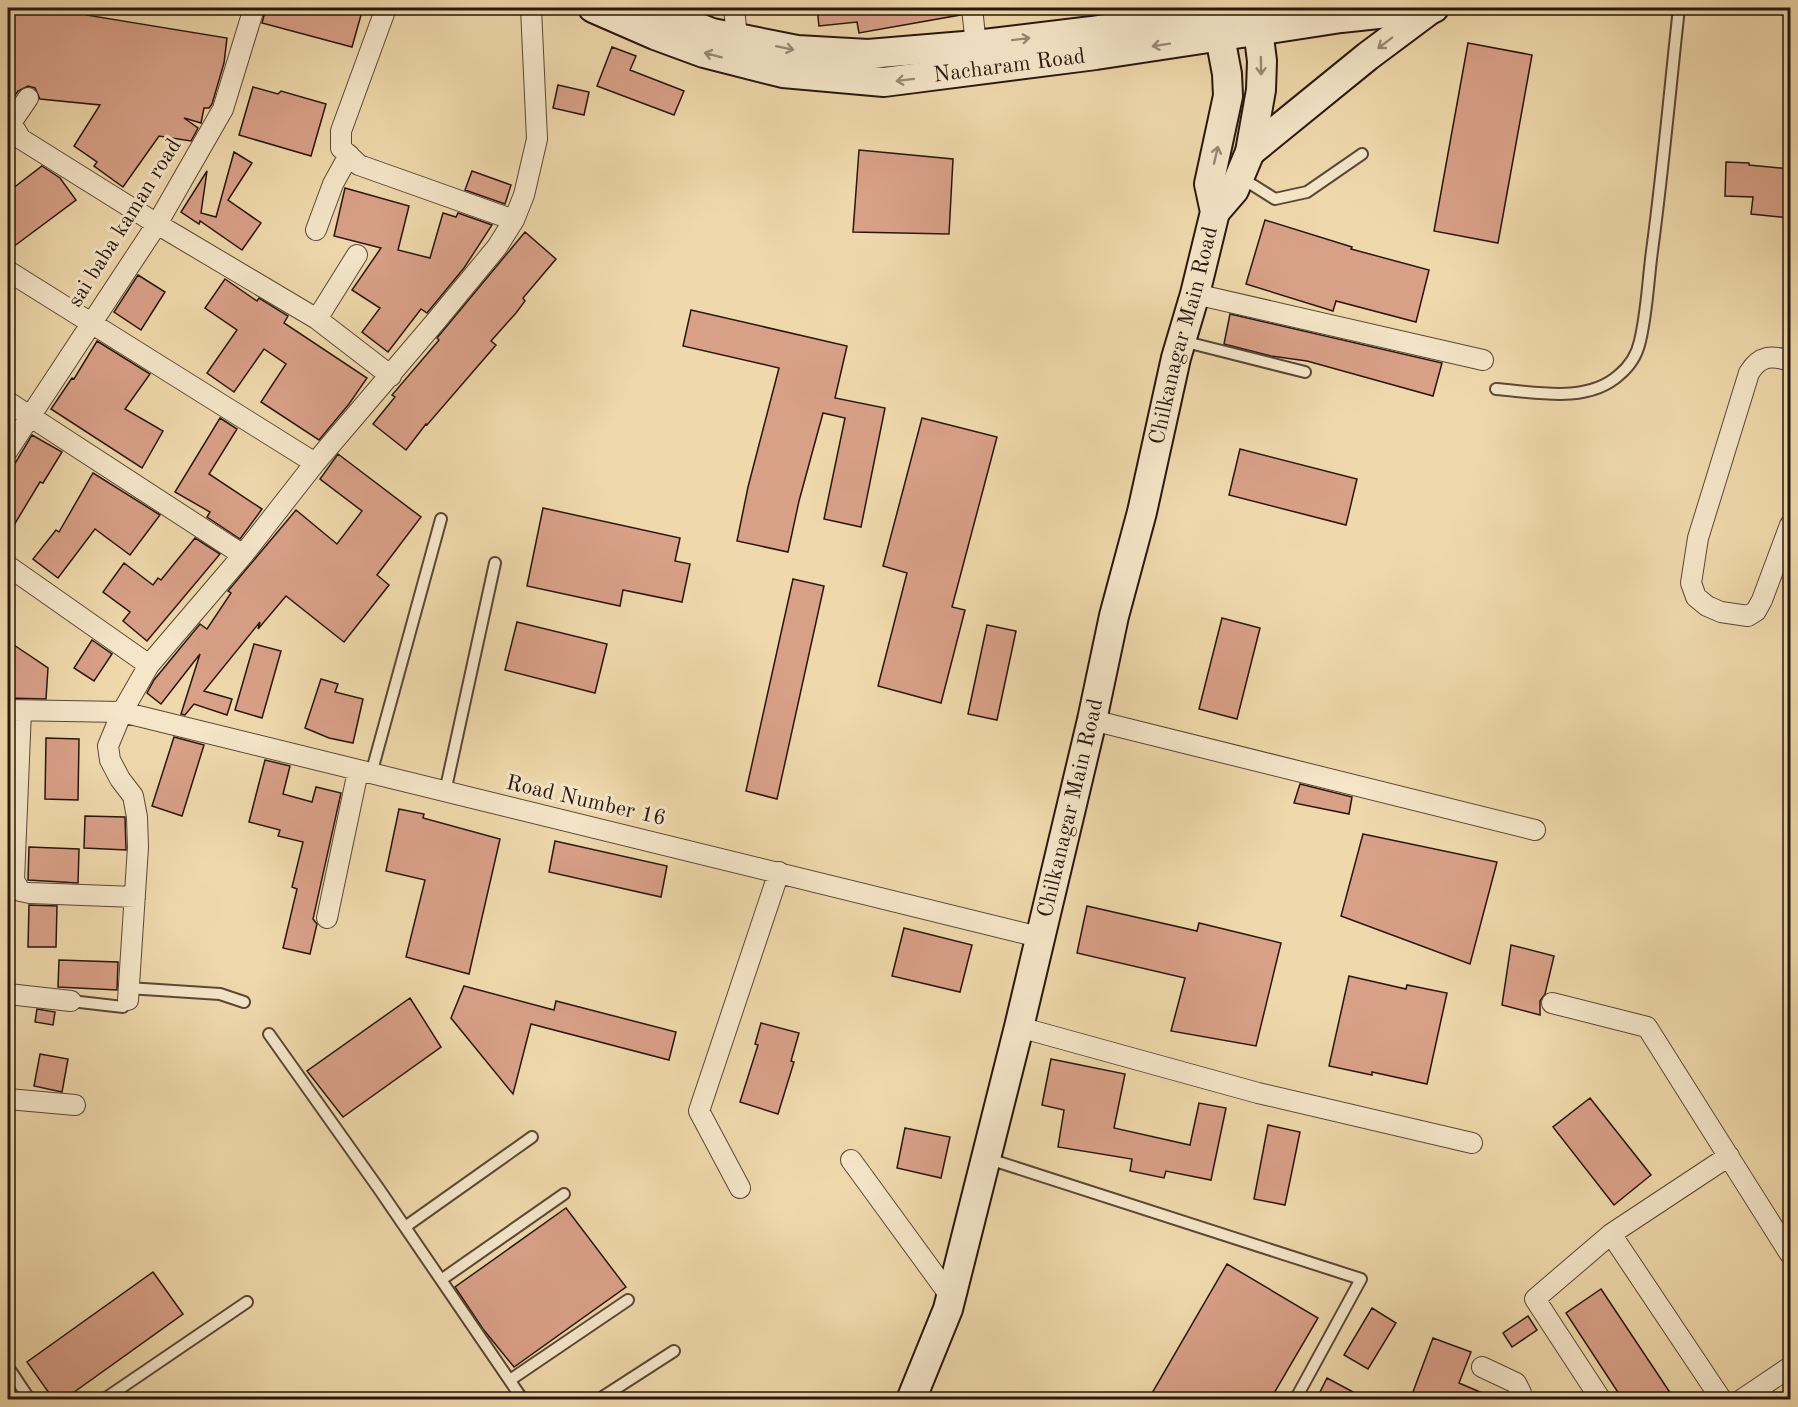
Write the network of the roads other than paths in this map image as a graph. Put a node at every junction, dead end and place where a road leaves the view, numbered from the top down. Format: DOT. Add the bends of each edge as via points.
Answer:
graph roads {
  1 [pos="254,8"];
  2 [pos="386,8"];
  3 [pos="531,8"];
  4 [pos="593,8"];
  5 [pos="649,8"];
  6 [pos="734,8"];
  7 [pos="972,8"];
  8 [pos="1433,8"];
  9 [pos="1679,8"];
  10 [pos="1222,15"];
  11 [pos="1257,19"];
  12 [pos="737,38"];
  13 [pos="976,45"];
  14 [pos="28,98"];
  15 [pos="9,123"];
  16 [pos="1362,154"];
  17 [pos="349,155"];
  18 [pos="1245,165"];
  19 [pos="1215,212"];
  20 [pos="514,220"];
  21 [pos="157,224"];
  22 [pos="316,230"];
  23 [pos="357,255"];
  24 [pos="8,271"];
  25 [pos="1195,294"];
  26 [pos="317,319"];
  27 [pos="91,322"];
  28 [pos="1182,341"];
  29 [pos="1483,360"];
  30 [pos="1791,361"];
  31 [pos="1305,372"];
  32 [pos="391,376"];
  33 [pos="1496,389"];
  34 [pos="8,402"];
  35 [pos="29,416"];
  36 [pos="8,450"];
  37 [pos="315,463"];
  38 [pos="441,519"];
  39 [pos="1791,525"];
  40 [pos="243,555"];
  41 [pos="495,563"];
  42 [pos="8,566"];
  43 [pos="149,665"];
  44 [pos="14,711"];
  45 [pos="122,712"];
  46 [pos="1092,720"];
  47 [pos="364,773"];
  48 [pos="445,792"];
  49 [pos="1535,830"];
  50 [pos="779,872"];
  51 [pos="135,897"];
  52 [pos="327,918"];
  53 [pos="1039,937"];
  54 [pos="8,994"];
  55 [pos="128,994"];
  56 [pos="71,1001"];
  57 [pos="244,1002"];
  58 [pos="1552,1002"];
  59 [pos="1019,1027"];
  60 [pos="269,1034"];
  61 [pos="8,1099"];
  62 [pos="75,1104"];
  63 [pos="532,1137"];
  64 [pos="1472,1143"];
  65 [pos="1729,1156"];
  66 [pos="985,1158"];
  67 [pos="851,1160"];
  68 [pos="740,1188"];
  69 [pos="564,1194"];
  70 [pos="405,1227"];
  71 [pos="1611,1234"];
  72 [pos="1791,1254"];
  73 [pos="441,1280"];
  74 [pos="951,1298"];
  75 [pos="628,1300"];
  76 [pos="247,1302"];
  77 [pos="674,1351"];
  78 [pos="8,1367"];
  79 [pos="1482,1367"];
  80 [pos="1791,1367"];
  81 [pos="510,1380"];
  82 [pos="30,1400"];
  83 [pos="104,1400"];
  84 [pos="523,1400"];
  85 [pos="598,1400"];
  86 [pos="911,1400"];
  87 [pos="1295,1400"];
  88 [pos="1520,1400"];
  89 [pos="1601,1400"];
  90 [pos="1722,1400"];
  91 [pos="1741,1400"];
  1 -- 21 [label="street, sai baba kaman road" via="223,110"];
  2 -- 17 [label="street" via="341,131 341,148"];
  3 -- 20 [label="street" via="537,139"];
  10 -- 4 [label="main road, Nacharam Road, one-way" via="1084,57 884,82 783,73 704,53"];
  5 -- 12 [label="main road, Nacharam Road" via="712,33"];
  6 -- 12 [label="street"];
  7 -- 13 [label="street"];
  8 -- 11 [label="main road, Nacharam Road"];
  8 -- 18 [label="main road, one-way" via="1368,56"];
  9 -- 33 [label="lane" via="1640,341 1632,362 1604,386 1577,393"];
  10 -- 11 [label="main road, Nacharam Road"];
  13 -- 10 [label="main road, Nacharam Road, one-way"];
  19 -- 10 [label="main road, one-way" via="1209,184 1228,96"];
  11 -- 18 [label="main road, one-way" via="1261,90"];
  12 -- 13 [label="main road, Nacharam Road, one-way" via="797,50 868,54"];
  14 -- 15 [label="street"];
  15 -- 21 [label="street" via="21,139"];
  16 -- 18 [label="lane" via="1307,192 1275,199"];
  17 -- 20 [label="street" via="359,165"];
  17 -- 22 [label="street"];
  18 -- 19 [label="main road" via="1234,190"];
  19 -- 25 [label="main road, Chilkanagar Main Road"];
  20 -- 32 [label="street" via="497,247"];
  21 -- 26 [label="street"];
  21 -- 27 [label="street, sai baba kaman road"];
  23 -- 26 [label="street"];
  24 -- 27 [label="street"];
  25 -- 28 [label="main road, Chilkanagar Main Road"];
  25 -- 29 [label="street"];
  26 -- 32 [label="street"];
  27 -- 35 [label="street, sai baba kaman road"];
  27 -- 37 [label="street"];
  28 -- 31 [label="lane"];
  28 -- 46 [label="main road, Chilkanagar Main Road"];
  30 -- 39 [label="street" via="1765,359 1755,363 1749,373 1698,538 1691,583 1696,597 1721,612 1742,616 1756,611"];
  32 -- 37 [label="street"];
  34 -- 35 [label="street"];
  35 -- 36 [label="street, sai baba kaman road"];
  35 -- 40 [label="street"];
  37 -- 40 [label="street"];
  38 -- 47 [label="lane"];
  40 -- 43 [label="street"];
  41 -- 48 [label="lane"];
  42 -- 43 [label="street"];
  43 -- 45 [label="street"];
  44 -- 45 [label="street, Road Number 16"];
  44 -- 51 [label="street" via="14,880 20,891"];
  45 -- 47 [label="street, Road Number 16"];
  45 -- 51 [label="street" via="108,746 110,760 133,796 137,817"];
  46 -- 49 [label="street"];
  46 -- 53 [label="main road, Chilkanagar Main Road"];
  47 -- 48 [label="street, Road Number 16"];
  47 -- 52 [label="street"];
  48 -- 50 [label="street, Road Number 16"];
  50 -- 53 [label="street, Road Number 16"];
  50 -- 68 [label="street" via="699,1111"];
  51 -- 55 [label="street"];
  53 -- 59 [label="main road, Chilkanagar Main Road"];
  54 -- 56 [label="street"];
  55 -- 56 [label="lane" via="123,1007"];
  55 -- 57 [label="lane" via="220,993"];
  58 -- 65 [label="street" via="1647,1027"];
  59 -- 64 [label="street" via="1258,1094"];
  59 -- 66 [label="main road, Chilkanagar Main Road"];
  60 -- 70 [label="lane"];
  61 -- 62 [label="street"];
  63 -- 70 [label="lane"];
  65 -- 71 [label="street"];
  65 -- 72 [label="street"];
  66 -- 74 [label="main road, Chilkanagar Main Road"];
  66 -- 87 [label="lane" via="1361,1279"];
  67 -- 74 [label="street"];
  69 -- 73 [label="lane"];
  70 -- 73 [label="lane"];
  71 -- 89 [label="street" via="1535,1299"];
  71 -- 90 [label="street"];
  73 -- 81 [label="lane"];
  74 -- 86 [label="main road, Chilkanagar Main Road"];
  75 -- 81 [label="lane"];
  76 -- 83 [label="lane"];
  77 -- 85 [label="lane"];
  78 -- 82 [label="lane"];
  79 -- 88 [label="street" via="1516,1383"];
  80 -- 91 [label="street"];
  81 -- 84 [label="lane"];
}
